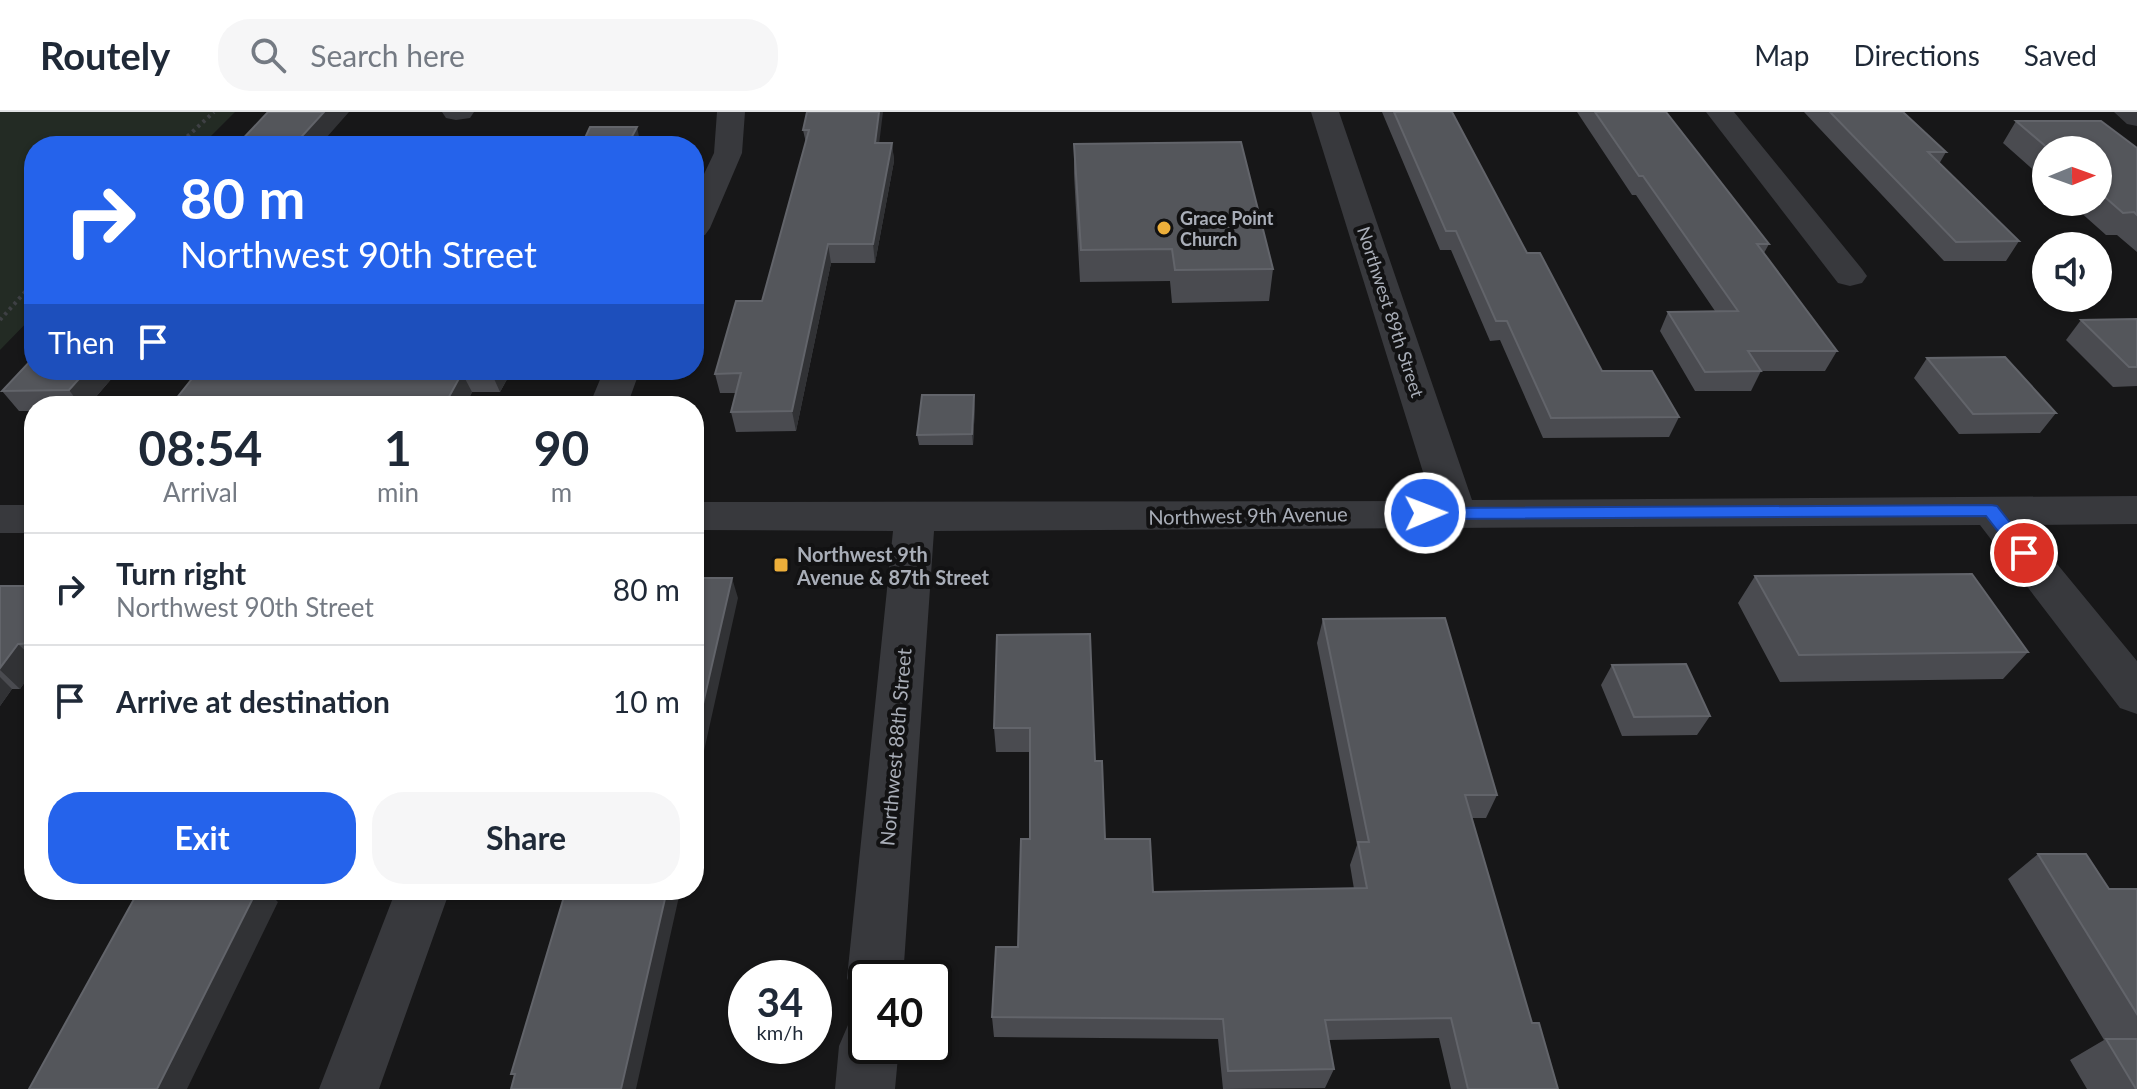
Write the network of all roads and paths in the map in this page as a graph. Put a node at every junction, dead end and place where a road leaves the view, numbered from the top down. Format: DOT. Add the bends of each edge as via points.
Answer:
graph roads {
  1 [pos="214,112"];
  2 [pos="731,112"];
  3 [pos="1325,112"];
  4 [pos="1720,112"];
  5 [pos="2128,112"];
  6 [pos="2137,118"];
  7 [pos="188,136"];
  8 [pos="704,206"];
  9 [pos="1850,276"];
  10 [pos="24,293"];
  11 [pos="0,320"];
  12 [pos="2137,510"];
  13 [pos="1991,511"];
  14 [pos="1456,513"];
  15 [pos="915,515"];
  16 [pos="704,516"];
  17 [pos="0,519"];
  18 [pos="24,519"];
  19 [pos="2137,695"];
  20 [pos="419,900"];
  21 [pos="877,960"];
  22 [pos="867,1064"];
  23 [pos="349,1089"];
  24 [pos="865,1089"];
  1 -- 7 [label="path"];
  2 -- 8 [label="street" via="728,153"];
  3 -- 14 [label="street, Northwest 89th Street"];
  4 -- 9 [label="street"];
  5 -- 6 [label="street"];
  10 -- 11 [label="path"];
  12 -- 13 [label="street, Northwest 9th Avenue"];
  13 -- 14 [label="street, Northwest 9th Avenue"];
  13 -- 19 [label="street"];
  14 -- 15 [label="street, Northwest 9th Avenue"];
  15 -- 16 [label="street, Northwest 9th Avenue"];
  15 -- 21 [label="street, Northwest 88th Street"];
  17 -- 18 [label="street"];
  20 -- 23 [label="street"];
  22 -- 24 [label="street"];
}
